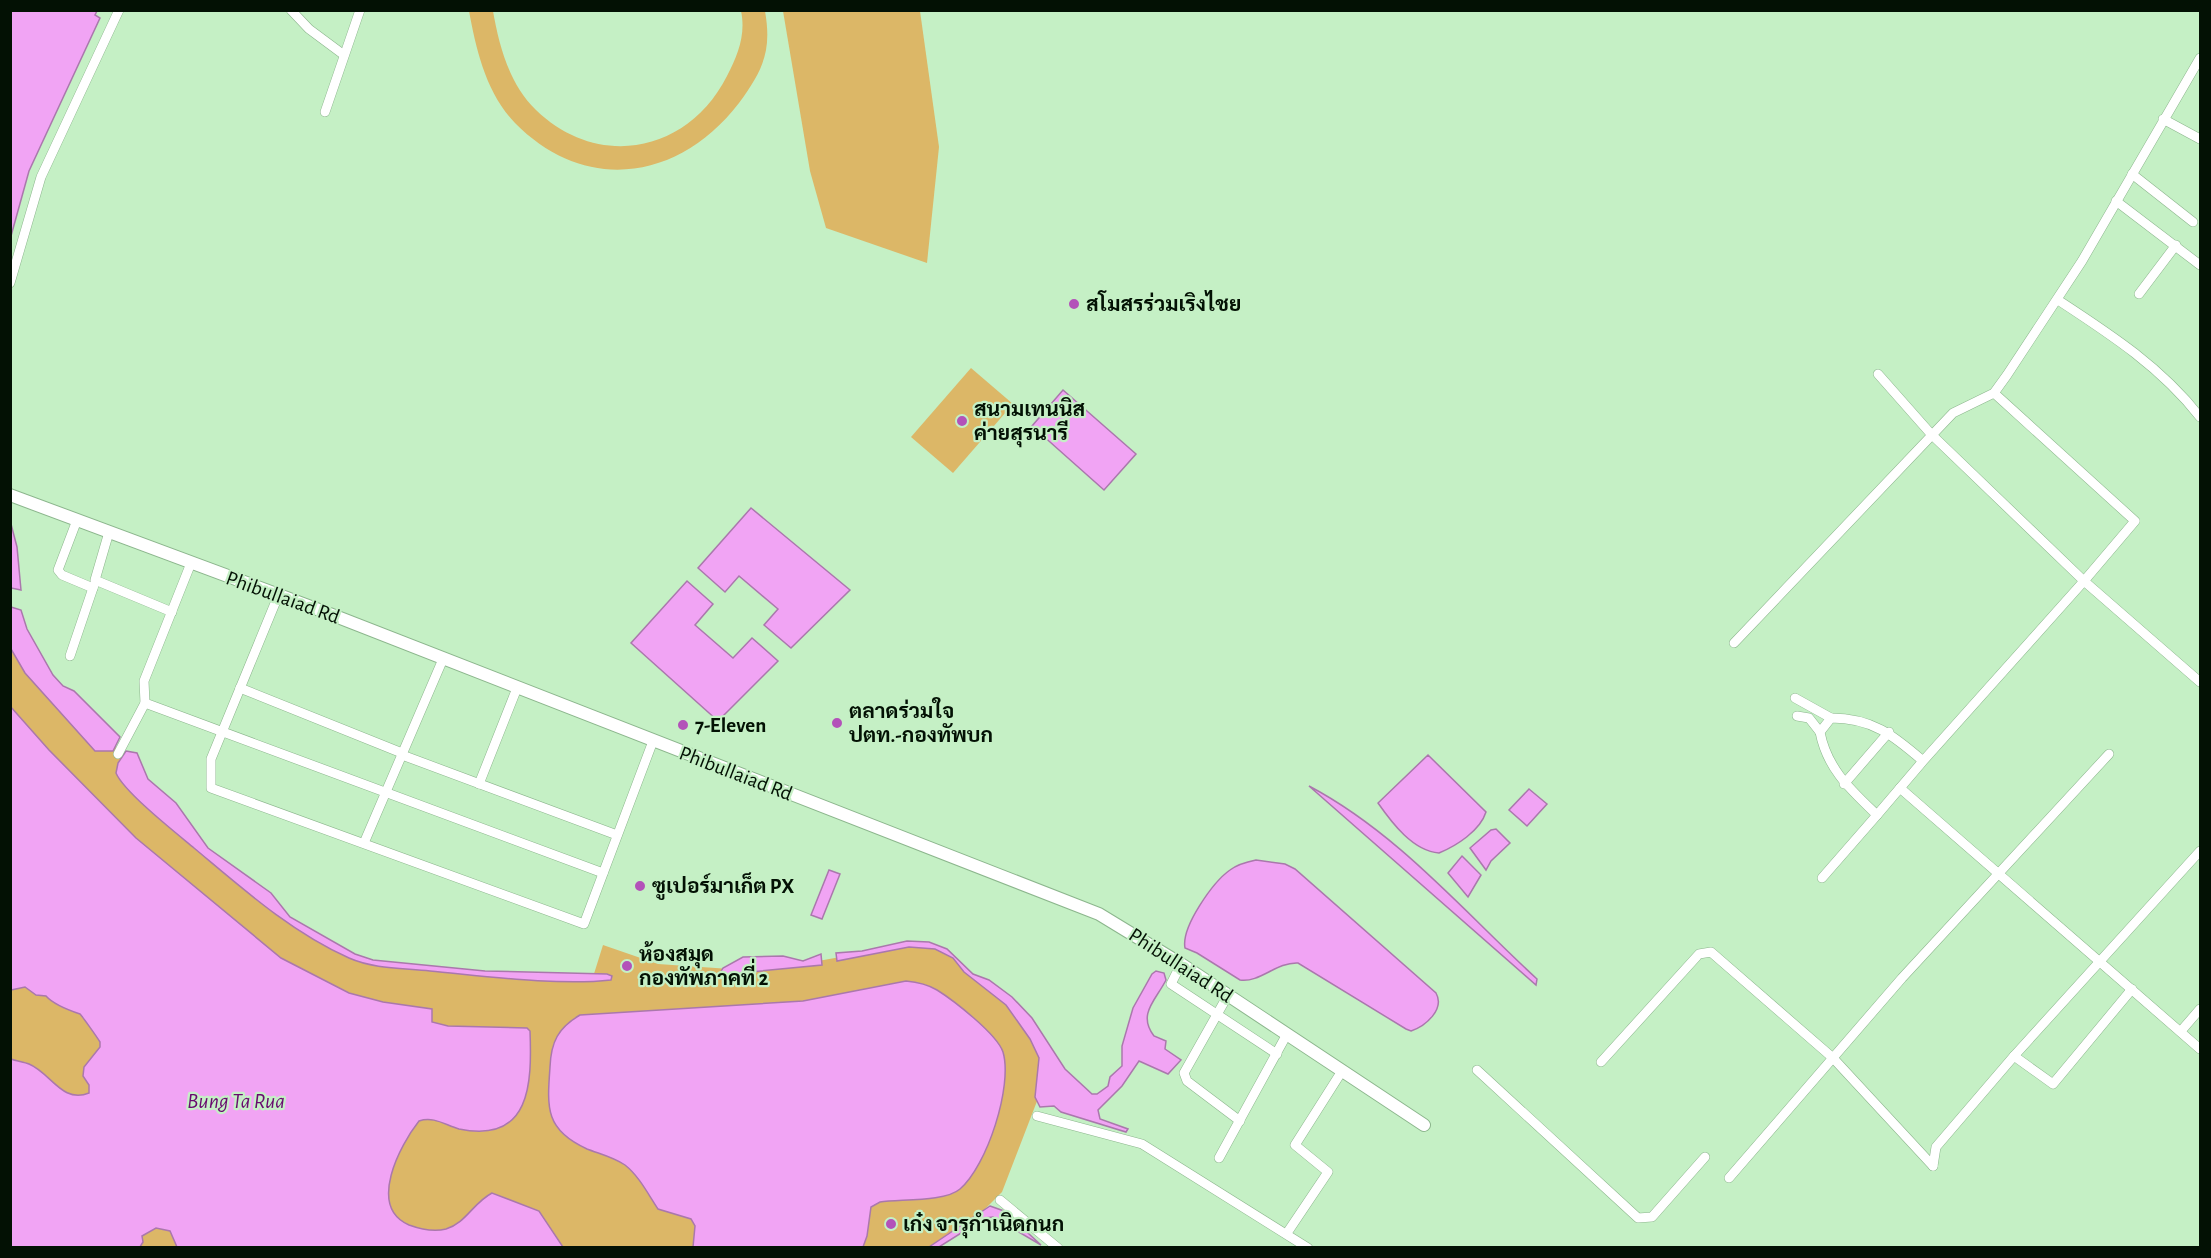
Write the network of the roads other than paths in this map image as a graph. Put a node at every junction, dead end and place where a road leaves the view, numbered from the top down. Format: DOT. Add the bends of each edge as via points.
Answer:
graph roads {
  1 [pos="119,10"];
  2 [pos="291,10"];
  3 [pos="360,10"];
  4 [pos="344,55"];
  5 [pos="2200,58"];
  6 [pos="325,112"];
  7 [pos="2163,119"];
  8 [pos="2200,139"];
  9 [pos="2132,174"];
  10 [pos="2116,201"];
  11 [pos="2193,222"];
  12 [pos="2176,245"];
  13 [pos="2200,265"];
  14 [pos="10,283"];
  15 [pos="2139,294"];
  16 [pos="2058,300"];
  17 [pos="1878,374"];
  18 [pos="1994,393"];
  19 [pos="2200,417"];
  20 [pos="1931,434"];
  21 [pos="10,495"];
  22 [pos="77,520"];
  23 [pos="109,532"];
  24 [pos="190,563"];
  25 [pos="2084,581"];
  26 [pos="94,584"];
  27 [pos="278,596"];
  28 [pos="172,612"];
  29 [pos="1734,643"];
  30 [pos="70,656"];
  31 [pos="443,658"];
  32 [pos="2200,682"];
  33 [pos="517,687"];
  34 [pos="240,688"];
  35 [pos="1795,698"];
  36 [pos="145,703"];
  37 [pos="1797,716"];
  38 [pos="1831,718"];
  39 [pos="223,732"];
  40 [pos="1820,732"];
  41 [pos="1889,732"];
  42 [pos="653,741"];
  43 [pos="118,754"];
  44 [pos="402,754"];
  45 [pos="2109,754"];
  46 [pos="1923,761"];
  47 [pos="478,784"];
  48 [pos="1844,784"];
  49 [pos="1900,788"];
  50 [pos="386,792"];
  51 [pos="1877,815"];
  52 [pos="617,835"];
  53 [pos="364,843"];
  54 [pos="2200,852"];
  55 [pos="603,873"];
  56 [pos="2000,873"];
  57 [pos="1822,878"];
  58 [pos="2102,962"];
  59 [pos="1180,964"];
  60 [pos="2132,989"];
  61 [pos="1228,996"];
  62 [pos="2200,1009"];
  63 [pos="1217,1015"];
  64 [pos="2181,1031"];
  65 [pos="1287,1034"];
  66 [pos="2200,1049"];
  67 [pos="1276,1054"];
  68 [pos="2014,1056"];
  69 [pos="1833,1059"];
  70 [pos="1601,1062"];
  71 [pos="1477,1070"];
  72 [pos="1342,1071"];
  73 [pos="1037,1116"];
  74 [pos="1240,1121"];
  75 [pos="1425,1125"];
  76 [pos="1705,1157"];
  77 [pos="1219,1158"];
  78 [pos="1729,1178"];
  79 [pos="1000,1200"];
  80 [pos="1287,1233"];
  81 [pos="1058,1248"];
  82 [pos="1308,1248"];
  1 -- 14 [label="street" via="41,177"];
  2 -- 4 [label="street"];
  3 -- 4 [label="street"];
  4 -- 6 [label="street"];
  5 -- 7 [label="street"];
  7 -- 8 [label="street"];
  7 -- 9 [label="street"];
  9 -- 10 [label="street"];
  9 -- 11 [label="street"];
  10 -- 12 [label="street"];
  10 -- 16 [label="street"];
  12 -- 13 [label="street"];
  12 -- 15 [label="street"];
  16 -- 18 [label="street"];
  16 -- 19 [label="street" via="2146,361"];
  17 -- 20 [label="street"];
  18 -- 20 [label="street" via="1953,413"];
  18 -- 25 [label="street" via="2135,520"];
  20 -- 25 [label="street"];
  20 -- 29 [label="street"];
  21 -- 22 [label="street, Phibullaiad Rd"];
  22 -- 23 [label="street, Phibullaiad Rd"];
  22 -- 26 [label="street" via="58,570 62,575"];
  23 -- 24 [label="street, Phibullaiad Rd"];
  23 -- 26 [label="street"];
  24 -- 27 [label="street, Phibullaiad Rd"];
  24 -- 28 [label="street"];
  25 -- 32 [label="street"];
  25 -- 46 [label="street"];
  26 -- 28 [label="street"];
  26 -- 30 [label="street"];
  27 -- 31 [label="street, Phibullaiad Rd"];
  27 -- 34 [label="street"];
  28 -- 36 [label="street" via="144,681"];
  31 -- 33 [label="street, Phibullaiad Rd"];
  31 -- 44 [label="street"];
  33 -- 42 [label="street, Phibullaiad Rd"];
  33 -- 47 [label="street"];
  34 -- 39 [label="street"];
  34 -- 44 [label="street"];
  35 -- 38 [label="street"];
  36 -- 39 [label="street"];
  36 -- 43 [label="street"];
  37 -- 40 [label="street" via="1809,718"];
  38 -- 40 [label="street"];
  38 -- 41 [label="street" via="1852,718"];
  39 -- 50 [label="street"];
  39 -- 53 [label="street" via="211,759 211,788"];
  40 -- 48 [label="street" via="1828,760"];
  41 -- 46 [label="street"];
  41 -- 48 [label="street"];
  42 -- 52 [label="street"];
  42 -- 59 [label="street, Phibullaiad Rd" via="1099,914"];
  44 -- 47 [label="street"];
  44 -- 50 [label="street"];
  45 -- 56 [label="street"];
  46 -- 49 [label="street"];
  47 -- 52 [label="street"];
  48 -- 51 [label="street"];
  49 -- 51 [label="street"];
  49 -- 56 [label="street"];
  50 -- 53 [label="street"];
  50 -- 55 [label="street"];
  51 -- 57 [label="street"];
  52 -- 55 [label="street"];
  53 -- 55 [label="street" via="584,924"];
  54 -- 58 [label="street"];
  56 -- 58 [label="street"];
  56 -- 69 [label="street"];
  58 -- 60 [label="street"];
  58 -- 68 [label="street"];
  59 -- 61 [label="street, Phibullaiad Rd"];
  59 -- 63 [label="street" via="1171,984"];
  60 -- 64 [label="street"];
  60 -- 68 [label="street" via="2053,1084"];
  61 -- 63 [label="street"];
  61 -- 65 [label="street, Phibullaiad Rd"];
  62 -- 64 [label="street"];
  63 -- 67 [label="street"];
  63 -- 74 [label="street" via="1184,1073 1187,1081"];
  64 -- 66 [label="street"];
  65 -- 67 [label="street"];
  65 -- 72 [label="street, Phibullaiad Rd"];
  67 -- 74 [label="street"];
  68 -- 69 [label="street" via="1936,1147 1933,1166"];
  69 -- 70 [label="street" via="1711,952 1699,954"];
  69 -- 78 [label="street"];
  71 -- 76 [label="street" via="1638,1218 1652,1217"];
  72 -- 75 [label="street, Phibullaiad Rd"];
  72 -- 80 [label="street" via="1295,1145 1328,1172"];
  73 -- 80 [label="street" via="1142,1144"];
  74 -- 77 [label="street"];
  79 -- 81 [label="street"];
  80 -- 82 [label="street"];
}
